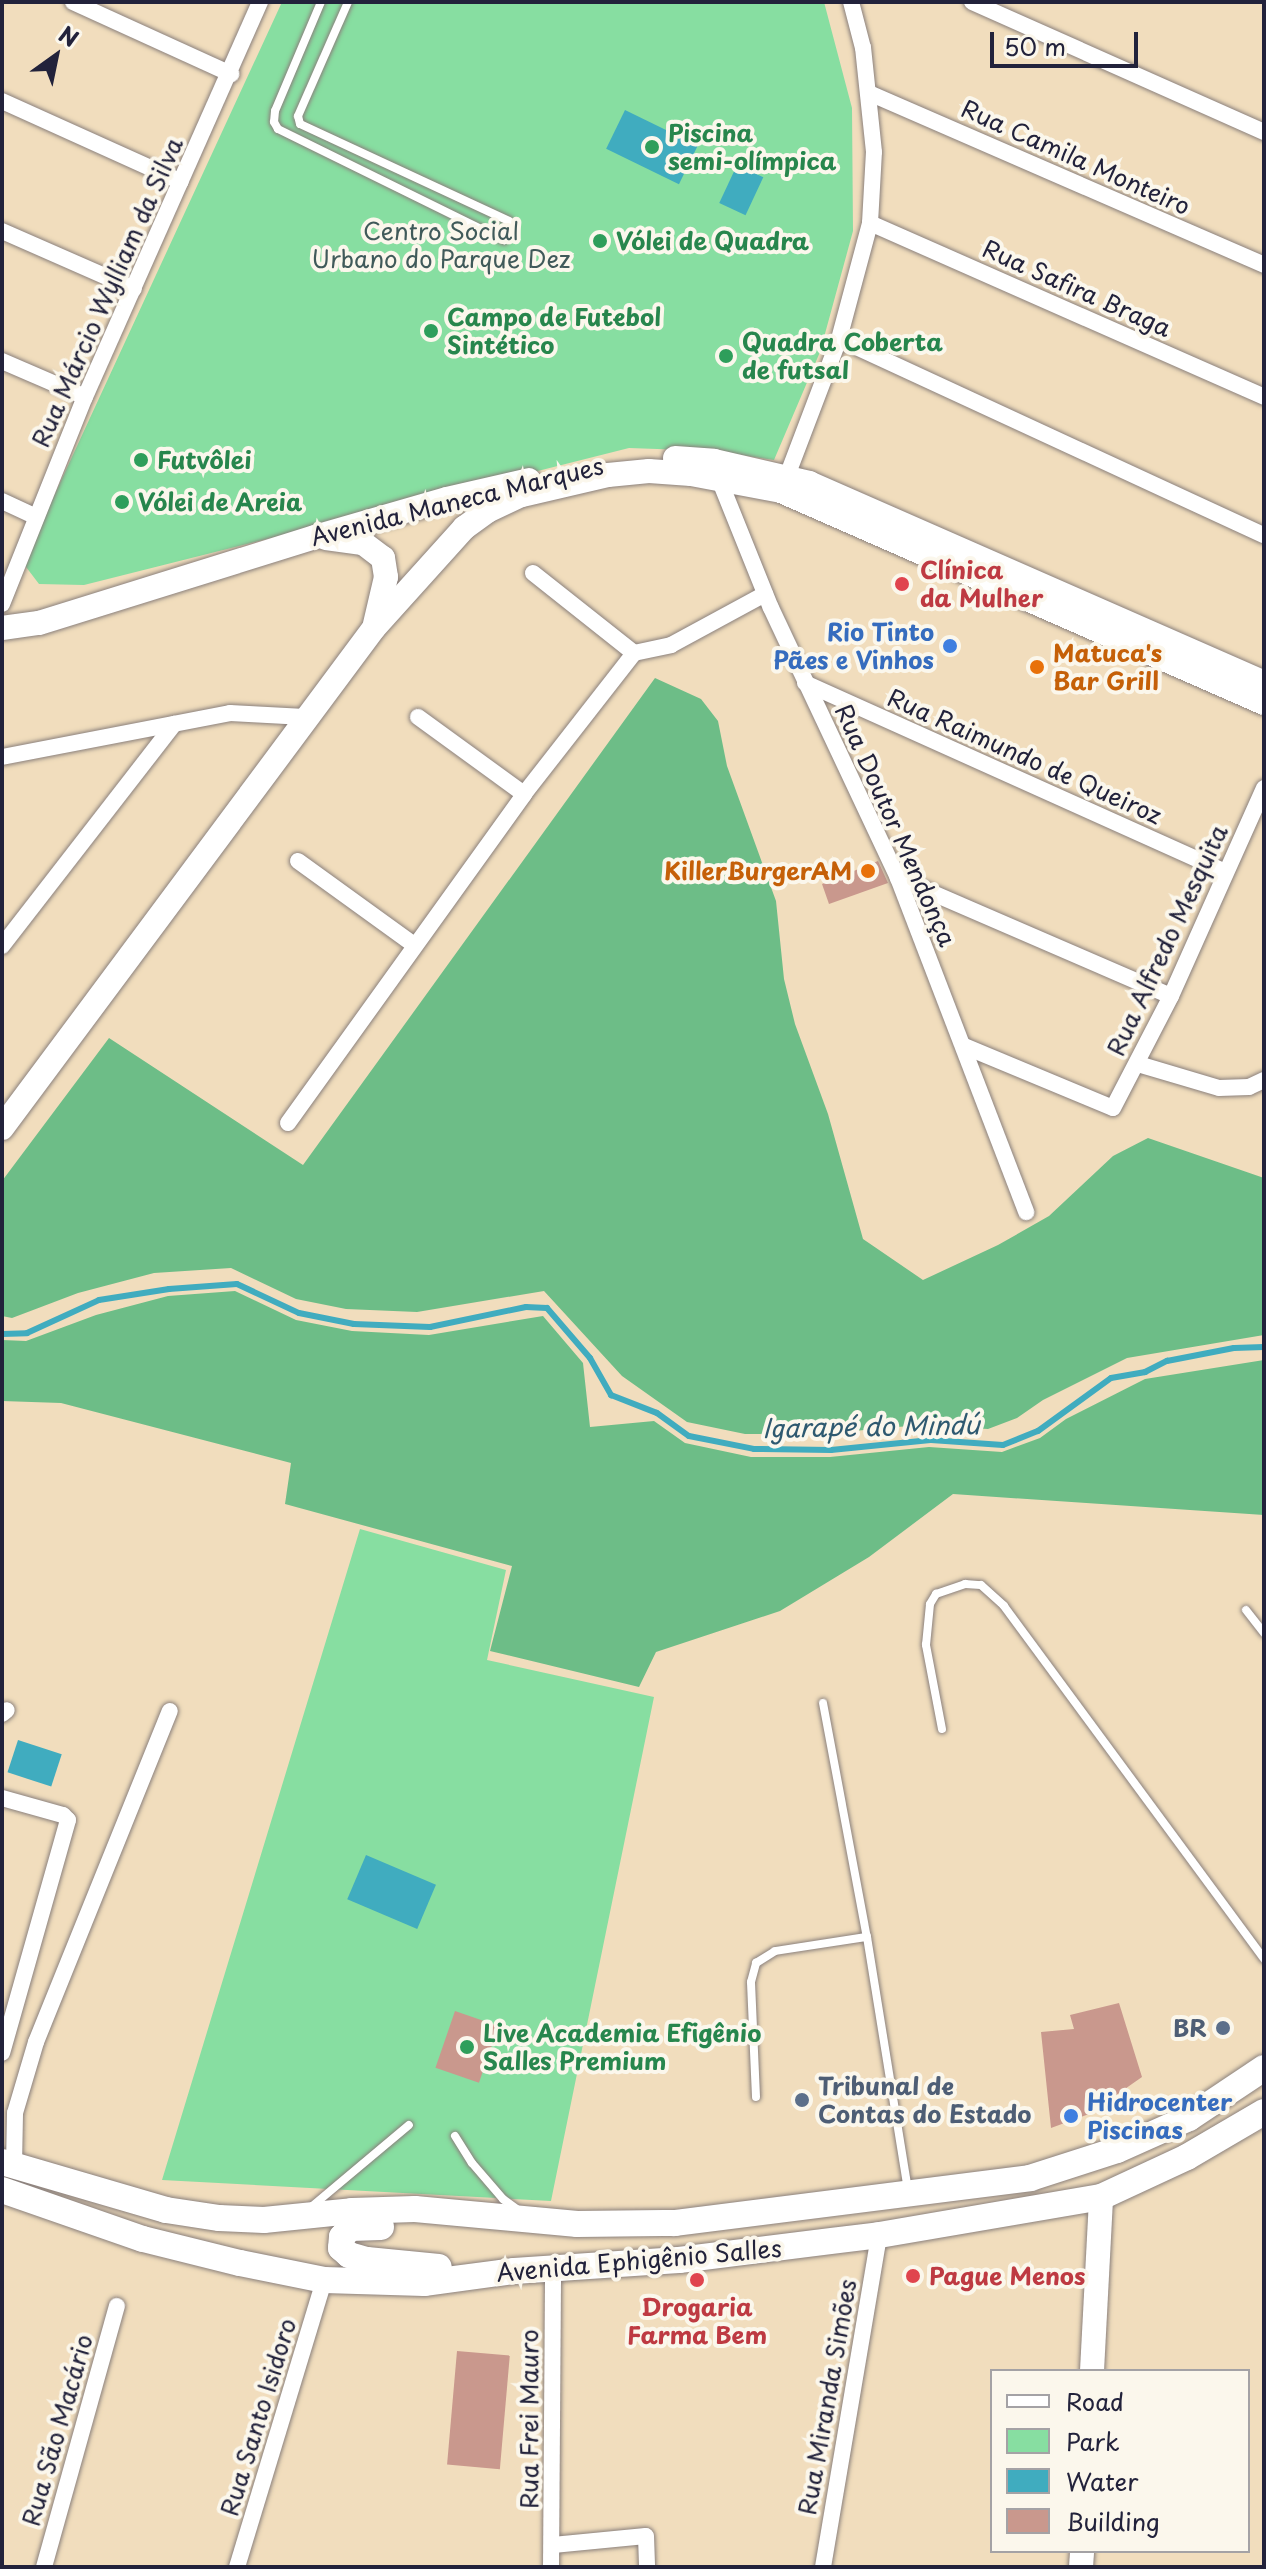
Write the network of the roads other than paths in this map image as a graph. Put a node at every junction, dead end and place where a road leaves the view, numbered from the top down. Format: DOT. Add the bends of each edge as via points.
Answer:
graph roads {
  1 [pos="73,2"];
  2 [pos="260,2"];
  3 [pos="321,2"];
  4 [pos="348,2"];
  5 [pos="851,2"];
  6 [pos="972,2"];
  7 [pos="231,74"];
  8 [pos="869,93"];
  9 [pos="2,101"];
  10 [pos="1264,132"];
  11 [pos="181,182"];
  12 [pos="870,223"];
  13 [pos="2,231"];
  14 [pos="1264,265"];
  15 [pos="134,289"];
  16 [pos="839,339"];
  17 [pos="2,361"];
  18 [pos="85,397"];
  19 [pos="1264,397"];
  20 [pos="716,470"];
  21 [pos="784,483"];
  22 [pos="2,501"];
  23 [pos="36,517"];
  24 [pos="1264,535"];
  25 [pos="315,537"];
  26 [pos="533,573"];
  27 [pos="765,594"];
  28 [pos="2,604"];
  29 [pos="2,628"];
  30 [pos="374,628"];
  31 [pos="634,653"];
  32 [pos="805,683"];
  33 [pos="1264,683"];
  34 [pos="1264,703"];
  35 [pos="305,717"];
  36 [pos="418,717"];
  37 [pos="174,724"];
  38 [pos="2,757"];
  39 [pos="1264,788"];
  40 [pos="524,794"];
  41 [pos="298,861"];
  42 [pos="1225,872"];
  43 [pos="898,878"];
  44 [pos="414,945"];
  45 [pos="2,946"];
  46 [pos="1171,996"];
  47 [pos="964,1046"];
  48 [pos="1138,1064"];
  49 [pos="1264,1080"];
  50 [pos="288,1123"];
  51 [pos="2,1128"];
  52 [pos="1026,1212"];
  53 [pos="1246,1610"];
  54 [pos="1264,1633"];
  55 [pos="823,1703"];
  56 [pos="170,1711"];
  57 [pos="942,1729"];
  58 [pos="2,1798"];
  59 [pos="867,1937"];
  60 [pos="1264,1959"];
  61 [pos="2,2053"];
  62 [pos="1264,2068"];
  63 [pos="756,2097"];
  64 [pos="1264,2112"];
  65 [pos="409,2125"];
  66 [pos="455,2136"];
  67 [pos="8,2164"];
  68 [pos="2,2190"];
  69 [pos="908,2193"];
  70 [pos="1101,2197"];
  71 [pos="300,2217"];
  72 [pos="531,2219"];
  73 [pos="577,2224"];
  74 [pos="879,2235"];
  75 [pos="553,2270"];
  76 [pos="514,2271"];
  77 [pos="324,2280"];
  78 [pos="117,2306"];
  79 [pos="1092,2369"];
  80 [pos="553,2545"];
  81 [pos="44,2567"];
  82 [pos="237,2567"];
  83 [pos="551,2567"];
  84 [pos="647,2567"];
  85 [pos="823,2567"];
  1 -- 7 [label="street"];
  2 -- 7 [label="street, Rua Márcio Wylliam da Silva"];
  3 -- 4 [label="lane" via="275,111 278,129 504,240 509,221 300,124 298,116"];
  5 -- 8 [label="street"];
  6 -- 10 [label="street"];
  7 -- 11 [label="street, Rua Márcio Wylliam da Silva"];
  8 -- 12 [label="street" via="874,152"];
  8 -- 14 [label="street, Rua Camila Monteiro"];
  9 -- 11 [label="street"];
  11 -- 15 [label="street, Rua Márcio Wylliam da Silva"];
  12 -- 16 [label="street"];
  12 -- 19 [label="street, Rua Safira Braga"];
  13 -- 15 [label="street"];
  15 -- 18 [label="street, Rua Márcio Wylliam da Silva"];
  16 -- 21 [label="street"];
  16 -- 24 [label="street"];
  17 -- 18 [label="street"];
  18 -- 23 [label="street, Rua Márcio Wylliam da Silva"];
  20 -- 21 [label="main road, Avenida Maneca Marques"];
  20 -- 25 [label="main road, Avenida Maneca Marques" via="669,457 607,462"];
  20 -- 27 [label="street, Rua Doutor Mendonça"];
  20 -- 30 [label="main road, Avenida Maneca Marques" via="608,475 506,502 447,545"];
  21 -- 33 [label="main road, Avenida Maneca Marques"];
  21 -- 34 [label="main road, Avenida Maneca Marques"];
  22 -- 23 [label="street"];
  23 -- 28 [label="street, Rua Márcio Wylliam da Silva"];
  25 -- 29 [label="main road, Avenida Maneca Marques" via="39,623"];
  25 -- 30 [label="main road" via="363,543 383,558 386,577"];
  26 -- 31 [label="street"];
  27 -- 31 [label="street" via="671,645"];
  27 -- 32 [label="street, Rua Doutor Mendonça"];
  30 -- 35 [label="main road, Avenida Maneca Marques"];
  31 -- 40 [label="street"];
  32 -- 42 [label="street, Rua Raimundo de Queiroz"];
  32 -- 43 [label="street, Rua Doutor Mendonça"];
  35 -- 37 [label="street" via="230,713"];
  35 -- 51 [label="main road, Avenida Maneca Marques"];
  36 -- 40 [label="street"];
  37 -- 38 [label="street"];
  37 -- 45 [label="street"];
  39 -- 42 [label="street, Rua Alfredo Mesquita"];
  40 -- 44 [label="street"];
  41 -- 44 [label="street"];
  42 -- 46 [label="street, Rua Alfredo Mesquita"];
  43 -- 46 [label="street"];
  43 -- 47 [label="street, Rua Doutor Mendonça"];
  44 -- 50 [label="street"];
  46 -- 48 [label="street, Rua Alfredo Mesquita"];
  47 -- 48 [label="street, Rua Alfredo Mesquita" via="1110,1109"];
  47 -- 52 [label="street, Rua Doutor Mendonça"];
  48 -- 49 [label="street" via="1219,1088 1249,1087"];
  53 -- 54 [label="lane"];
  55 -- 59 [label="lane"];
  56 -- 67 [label="street" via="36,2042 15,2113"];
  57 -- 60 [label="lane" via="926,1645 930,1604 936,1594 965,1584 981,1585 1004,1606"];
  58 -- 61 [label="street" via="63,1815 68,1823"];
  59 -- 63 [label="lane" via="775,1951 756,1963 751,1982"];
  59 -- 69 [label="lane"];
  62 -- 69 [label="main road, Avenida Ephigênio Salles" via="1189,2118 1117,2150 1030,2178"];
  64 -- 70 [label="main road, Avenida Ephigênio Salles" via="1187,2157"];
  65 -- 71 [label="lane"];
  66 -- 72 [label="lane" via="503,2199"];
  67 -- 71 [label="main road, Avenida Ephigênio Salles" via="166,2210 219,2218"];
  68 -- 77 [label="main road, Avenida Ephigênio Salles" via="143,2239"];
  69 -- 73 [label="main road, Avenida Ephigênio Salles" via="675,2223"];
  70 -- 74 [label="main road, Avenida Ephigênio Salles"];
  70 -- 79 [label="main road"];
  71 -- 72 [label="main road, Avenida Ephigênio Salles" via="415,2209"];
  72 -- 73 [label="main road, Avenida Ephigênio Salles"];
  73 -- 76 [label="main road" via="355,2227 340,2242 344,2252 367,2260"];
  74 -- 75 [label="main road, Avenida Ephigênio Salles"];
  74 -- 85 [label="street, Rua Miranda Simões"];
  75 -- 76 [label="main road, Avenida Ephigênio Salles"];
  75 -- 80 [label="street, Rua Frei Mauro"];
  76 -- 77 [label="main road, Avenida Ephigênio Salles" via="424,2283"];
  77 -- 82 [label="street, Rua Santo Isidoro"];
  78 -- 81 [label="street, Rua São Macário"];
  80 -- 83 [label="street, Rua Frei Mauro"];
  80 -- 84 [label="street" via="646,2536"];
}
